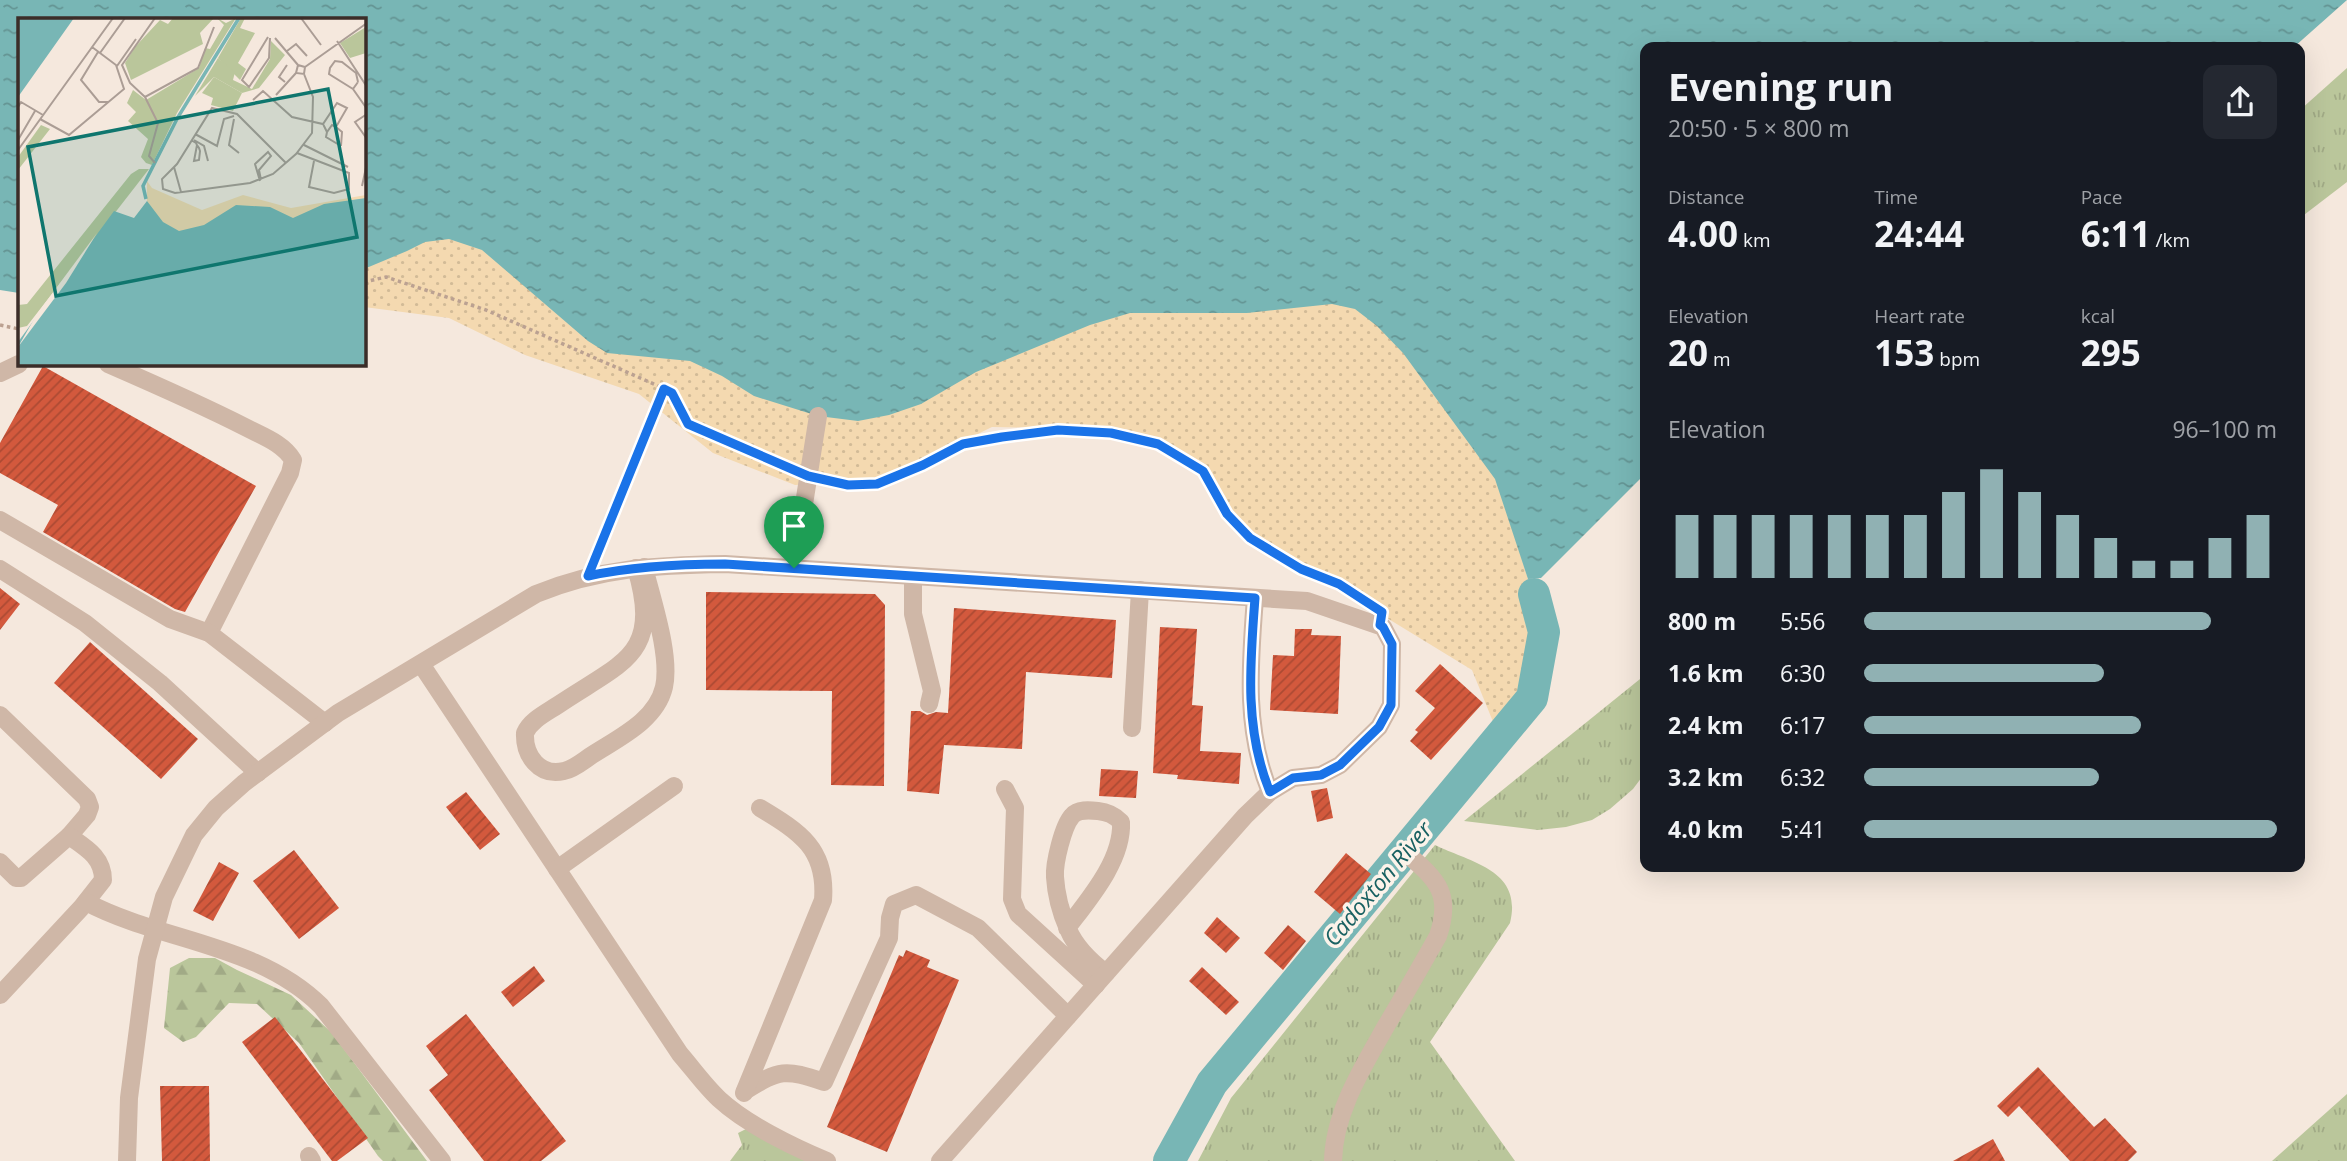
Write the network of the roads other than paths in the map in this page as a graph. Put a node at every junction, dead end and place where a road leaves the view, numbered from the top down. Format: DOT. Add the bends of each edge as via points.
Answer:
graph roads {
  1 [pos="18,364"];
  2 [pos="113,366"];
  3 [pos="0,373"];
  4 [pos="818,416"];
  5 [pos="806,491"];
  6 [pos="0,520"];
  7 [pos="640,567"];
  8 [pos="0,569"];
  9 [pos="914,576"];
  10 [pos="1140,590"];
  11 [pos="1255,598"];
  12 [pos="209,633"];
  13 [pos="421,664"];
  14 [pos="929,704"];
  15 [pos="0,715"];
  16 [pos="325,723"];
  17 [pos="1132,728"];
  18 [pos="258,773"];
  19 [pos="674,786"];
  20 [pos="1005,789"];
  21 [pos="1270,792"];
  22 [pos="760,808"];
  23 [pos="69,836"];
  24 [pos="1407,854"];
  25 [pos="0,862"];
  26 [pos="557,869"];
  27 [pos="86,902"];
  28 [pos="1067,928"];
  29 [pos="154,929"];
  30 [pos="1101,979"];
  31 [pos="0,995"];
  32 [pos="1068,1016"];
  33 [pos="746,1091"];
  34 [pos="736,1113"];
  35 [pos="127,1161"];
  36 [pos="442,1161"];
  37 [pos="827,1161"];
  38 [pos="940,1161"];
  39 [pos="1333,1161"];
  1 -- 3 [label="street"];
  2 -- 12 [label="street" via="204,405 276,443 293,460"];
  4 -- 5 [label="street"];
  6 -- 12 [label="street" via="170,619"];
  7 -- 7 [label="street" via="665,657 659,699 633,728 570,769 556,772 540,767 526,748 528,726 628,657 639,643 645,626"];
  7 -- 9 [label="street" via="725,564"];
  7 -- 13 [label="street" via="588,576 536,594"];
  8 -- 18 [label="street" via="85,623 160,683"];
  9 -- 10 [label="street"];
  9 -- 14 [label="street" via="913,614 932,691"];
  10 -- 11 [label="street"];
  10 -- 17 [label="street"];
  11 -- 21 [label="street" via="1251,712"];
  11 -- 21 [label="street" via="1307,601 1380,625 1392,644 1391,705 1379,727 1340,765 1321,775 1293,778"];
  12 -- 16 [label="street"];
  13 -- 16 [label="street"];
  13 -- 26 [label="street"];
  15 -- 23 [label="street" via="87,799 87,815"];
  16 -- 18 [label="street"];
  18 -- 29 [label="street" via="230,794 194,835 170,881"];
  19 -- 26 [label="street"];
  20 -- 30 [label="street" via="1015,808 1012,899 1018,914"];
  21 -- 30 [label="street"];
  22 -- 33 [label="street" via="793,828 818,856 824,881 823,900"];
  23 -- 25 [label="street" via="21,878"];
  23 -- 27 [label="street" via="101,864 103,880"];
  24 -- 39 [label="street" via="1431,874 1443,895 1444,918 1345,1104"];
  26 -- 34 [label="street" via="680,1054"];
  27 -- 29 [label="street"];
  27 -- 31 [label="street"];
  28 -- 28 [label="street" via="1054,876 1066,825 1073,814 1087,810 1114,814 1121,822 1120,844 1090,899"];
  28 -- 30 [label="street"];
  29 -- 35 [label="street" via="137,1022"];
  29 -- 36 [label="street" via="260,964 313,998"];
  30 -- 32 [label="street"];
  32 -- 33 [label="street" via="978,928 916,895 894,904 889,938 824,1082 793,1072 771,1074"];
  32 -- 38 [label="street"];
  33 -- 34 [label="street"];
  34 -- 37 [label="street"];
}
